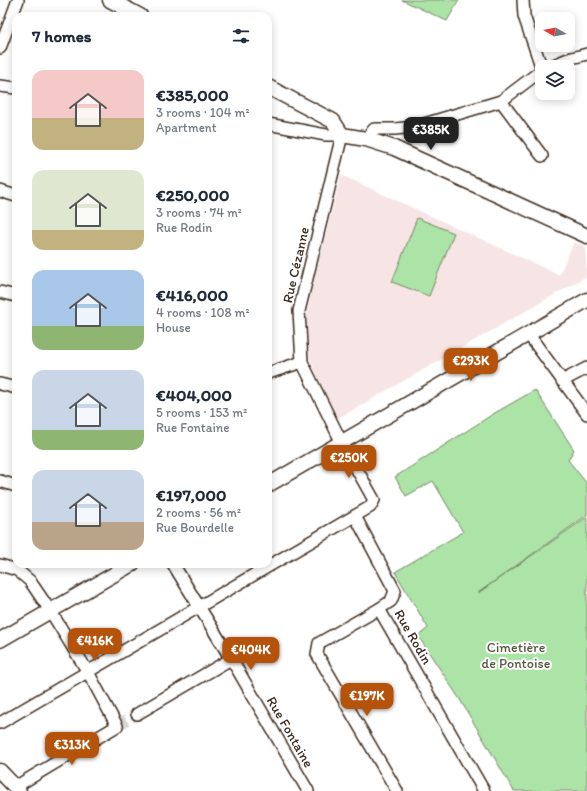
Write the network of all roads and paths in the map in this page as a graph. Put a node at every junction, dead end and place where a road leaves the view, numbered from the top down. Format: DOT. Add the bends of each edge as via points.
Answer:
graph roads {
  1 [pos="18,0"];
  2 [pos="110,0"];
  3 [pos="523,0"];
  4 [pos="14,12"];
  5 [pos="132,12"];
  6 [pos="12,16"];
  7 [pos="0,48"];
  8 [pos="587,54"];
  9 [pos="539,60"];
  10 [pos="566,60"];
  11 [pos="535,74"];
  12 [pos="0,86"];
  13 [pos="12,88"];
  14 [pos="272,89"];
  15 [pos="501,101"];
  16 [pos="272,125"];
  17 [pos="342,135"];
  18 [pos="366,139"];
  19 [pos="542,156"];
  20 [pos="0,190"];
  21 [pos="12,194"];
  22 [pos="587,236"];
  23 [pos="0,292"];
  24 [pos="12,295"];
  25 [pos="587,300"];
  26 [pos="528,335"];
  27 [pos="302,362"];
  28 [pos="587,368"];
  29 [pos="272,373"];
  30 [pos="562,381"];
  31 [pos="0,384"];
  32 [pos="12,387"];
  33 [pos="587,414"];
  34 [pos="342,442"];
  35 [pos="0,481"];
  36 [pos="272,483"];
  37 [pos="12,485"];
  38 [pos="355,516"];
  39 [pos="272,564"];
  40 [pos="0,565"];
  41 [pos="125,568"];
  42 [pos="175,568"];
  43 [pos="266,568"];
  44 [pos="199,607"];
  45 [pos="379,609"];
  46 [pos="50,612"];
  47 [pos="0,640"];
  48 [pos="231,659"];
  49 [pos="88,672"];
  50 [pos="137,714"];
  51 [pos="0,723"];
  52 [pos="0,770"];
  53 [pos="17,789"];
  54 [pos="308,791"];
  55 [pos="397,791"];
  56 [pos="484,791"];
  1 -- 4 [label="street"];
  2 -- 5 [label="street"];
  3 -- 9 [label="street" via="524,16"];
  6 -- 7 [label="street"];
  8 -- 10 [label="street"];
  11 -- 15 [label="street"];
  12 -- 13 [label="street"];
  14 -- 17 [label="street" via="333,121"];
  15 -- 18 [label="street" via="414,127 374,129"];
  15 -- 19 [label="street"];
  16 -- 17 [label="street" via="326,135"];
  17 -- 18 [label="street"];
  17 -- 27 [label="street, Rue Cézanne" via="300,311"];
  18 -- 22 [label="street" via="394,148"];
  20 -- 21 [label="street"];
  23 -- 24 [label="street"];
  25 -- 26 [label="street"];
  26 -- 30 [label="street"];
  26 -- 34 [label="street"];
  27 -- 29 [label="street"];
  27 -- 34 [label="street, Rue Cézanne"];
  28 -- 30 [label="street"];
  30 -- 33 [label="street"];
  31 -- 32 [label="street"];
  34 -- 36 [label="street"];
  34 -- 38 [label="street" via="374,500 370,507"];
  35 -- 37 [label="street"];
  38 -- 39 [label="street"];
  38 -- 45 [label="street, Rue Rodin" via="395,591 391,601"];
  40 -- 46 [label="street" via="17,570 30,582"];
  41 -- 46 [label="street"];
  42 -- 44 [label="street, Rue Fontaine"];
  43 -- 44 [label="street"];
  44 -- 48 [label="street, Rue Fontaine"];
  44 -- 49 [label="street"];
  45 -- 55 [label="street" via="319,643 317,654"];
  45 -- 56 [label="street, Rue Rodin"];
  46 -- 47 [label="street"];
  46 -- 49 [label="street"];
  48 -- 50 [label="street"];
  48 -- 54 [label="street, Rue Fontaine"];
  49 -- 51 [label="street"];
  49 -- 53 [label="street" via="117,726"];
  52 -- 53 [label="street"];
}
